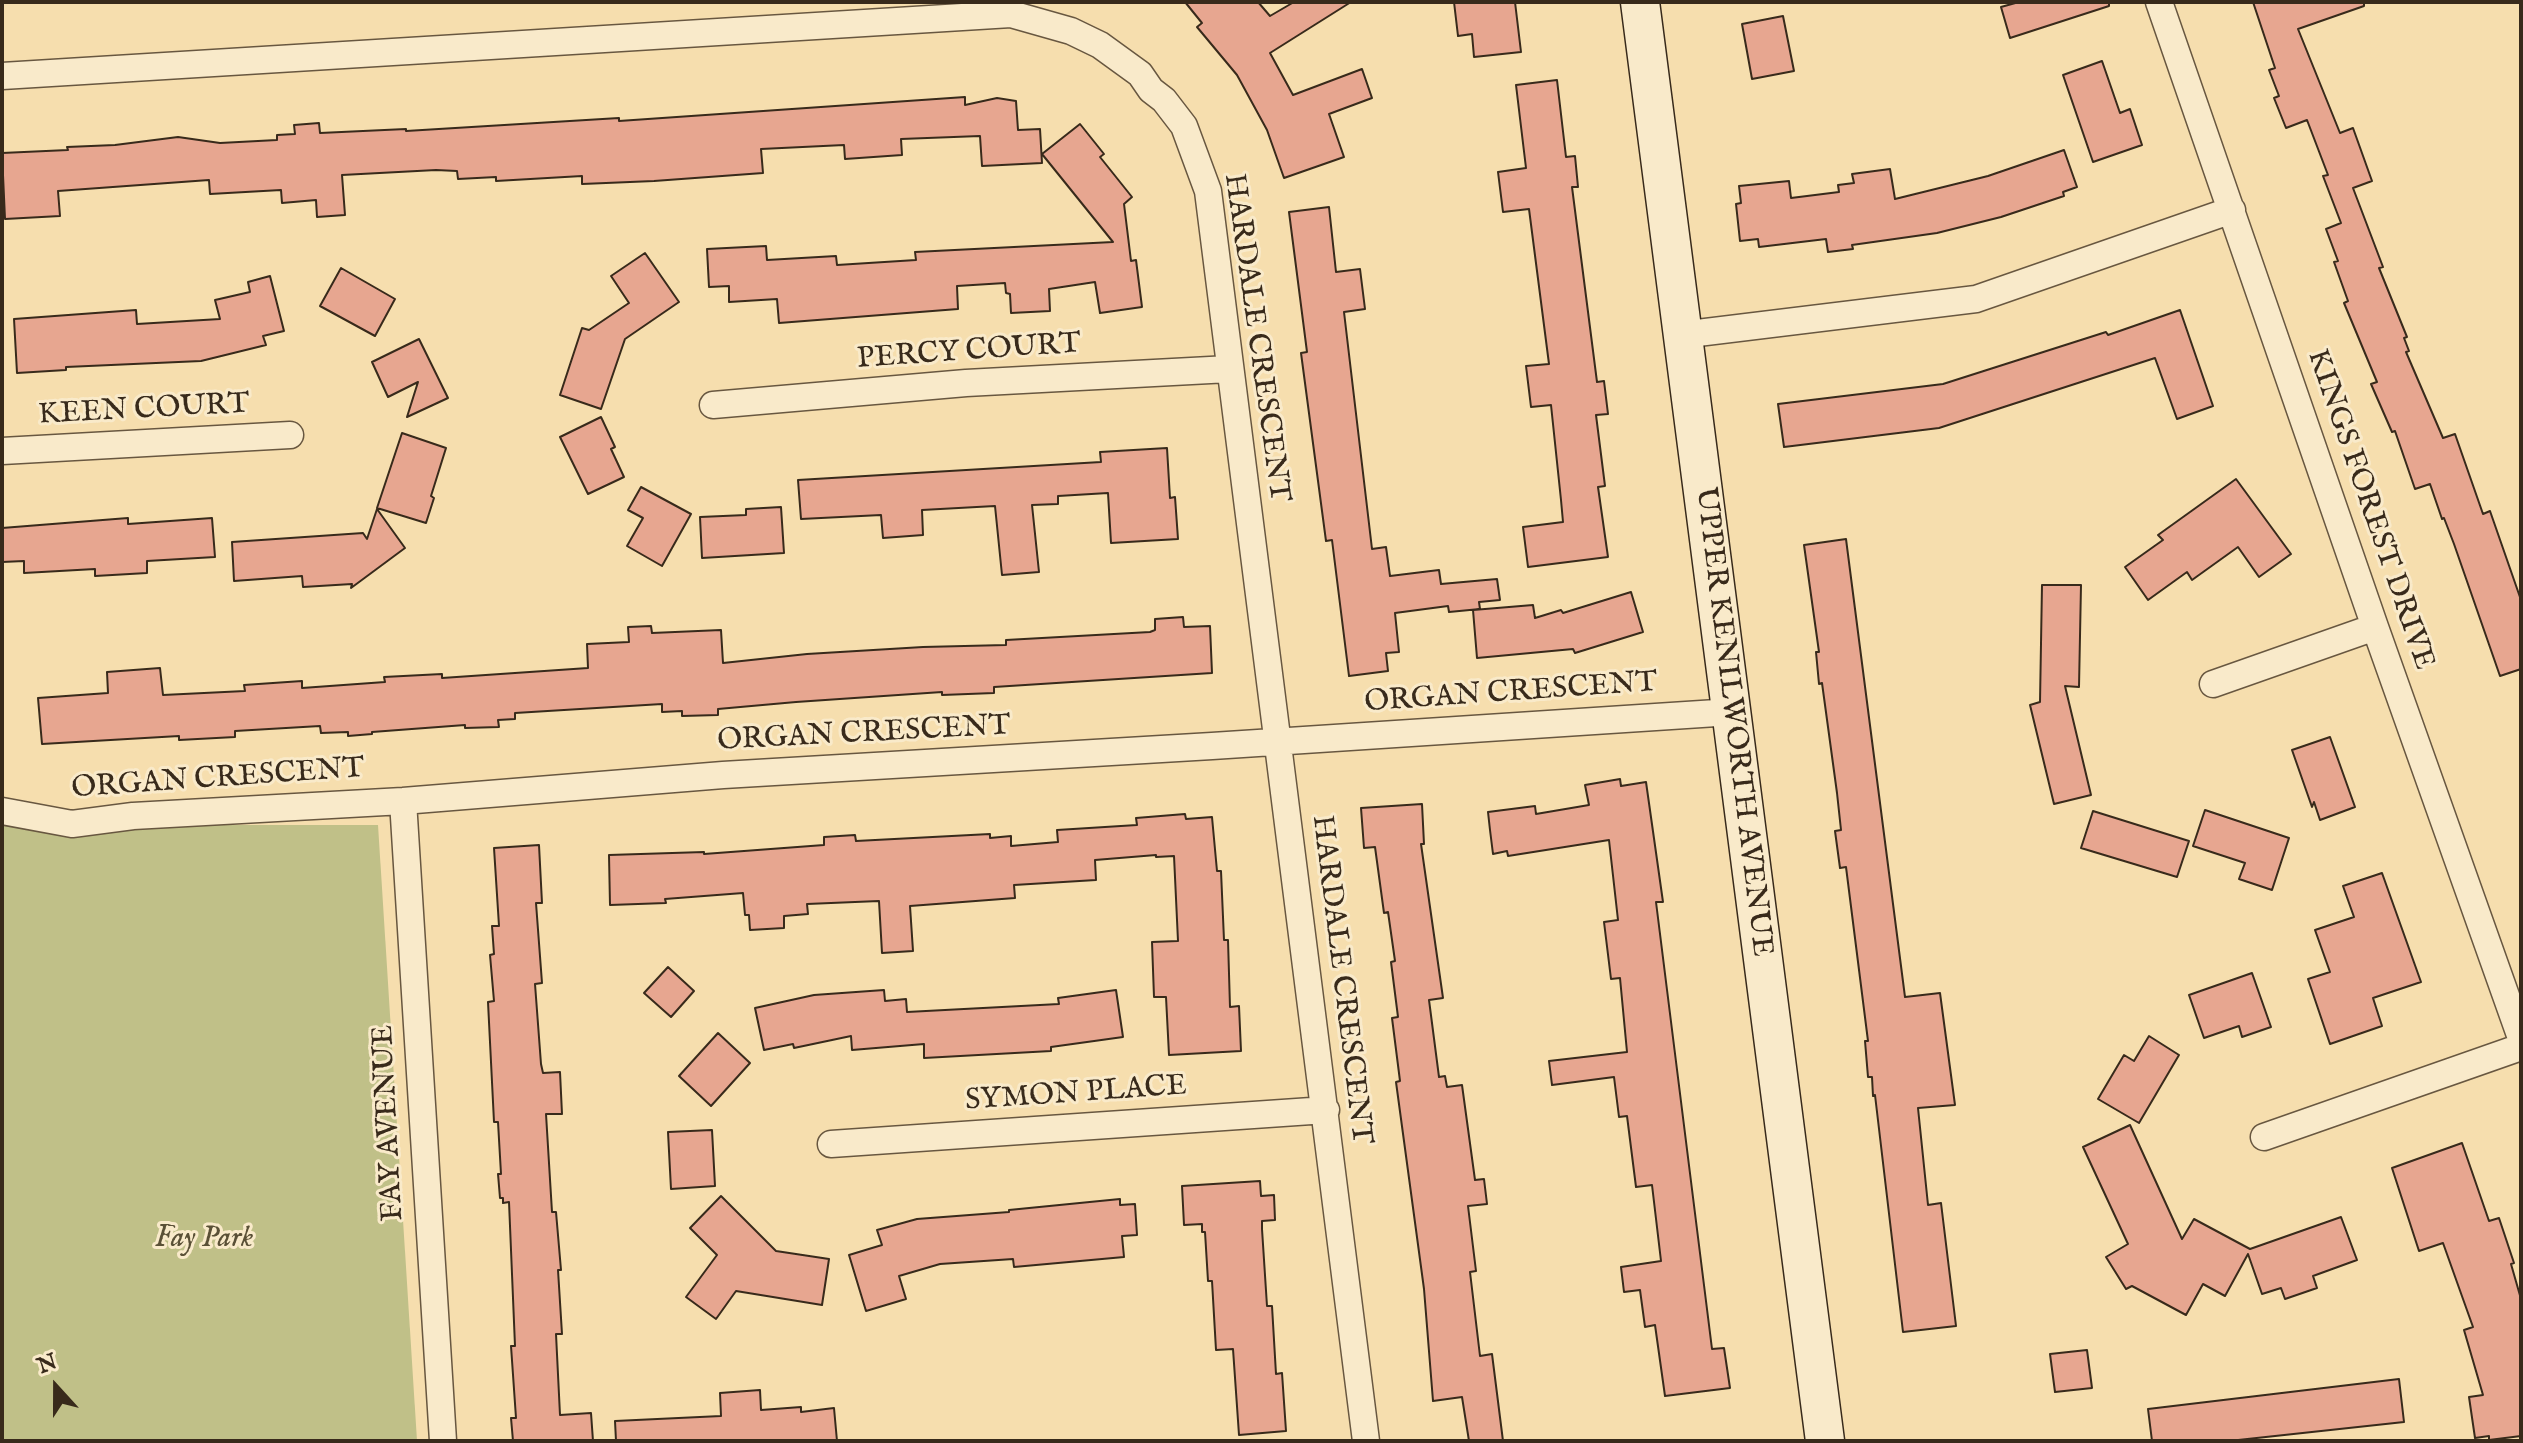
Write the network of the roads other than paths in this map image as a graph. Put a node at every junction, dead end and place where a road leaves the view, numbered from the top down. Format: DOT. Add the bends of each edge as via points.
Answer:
graph roads {
  1 [pos="1640,2"];
  2 [pos="2159,2"];
  3 [pos="905,10"];
  4 [pos="2,76"];
  5 [pos="2232,210"];
  6 [pos="1681,335"];
  7 [pos="1229,369"];
  8 [pos="713,405"];
  9 [pos="290,435"];
  10 [pos="2,451"];
  11 [pos="2375,627"];
  12 [pos="2213,684"];
  13 [pos="1732,712"];
  14 [pos="1278,742"];
  15 [pos="403,801"];
  16 [pos="2,811"];
  17 [pos="2521,1038"];
  18 [pos="2521,1047"];
  19 [pos="1326,1110"];
  20 [pos="2264,1137"];
  21 [pos="831,1144"];
  22 [pos="443,1441"];
  23 [pos="1366,1441"];
  24 [pos="1825,1441"];
  1 -- 6 [label="street, UPPER KENILWORTH AVENUE"];
  2 -- 5 [label="street, KINGS FOREST DRIVE"];
  3 -- 4 [label="street, HARDALE CRESCENT" via="256,62"];
  3 -- 7 [label="street, HARDALE CRESCENT" via="1011,14 1059,26 1100,45 1140,74 1164,100 1184,126 1208,191"];
  5 -- 6 [label="street" via="1976,299"];
  5 -- 11 [label="street, KINGS FOREST DRIVE"];
  6 -- 13 [label="street, UPPER KENILWORTH AVENUE"];
  7 -- 8 [label="street, PERCY COURT" via="966,383"];
  7 -- 14 [label="street, HARDALE CRESCENT"];
  9 -- 10 [label="street, KEEN COURT"];
  11 -- 12 [label="street"];
  11 -- 17 [label="street, KINGS FOREST DRIVE"];
  13 -- 14 [label="street, ORGAN CRESCENT"];
  13 -- 24 [label="street, UPPER KENILWORTH AVENUE"];
  14 -- 15 [label="street, ORGAN CRESCENT" via="723,775"];
  14 -- 19 [label="street, HARDALE CRESCENT"];
  15 -- 16 [label="street, ORGAN CRESCENT" via="72,824"];
  15 -- 22 [label="street, FAY AVENUE"];
  18 -- 20 [label="street"];
  19 -- 21 [label="street, SYMON PLACE"];
  19 -- 23 [label="street, HARDALE CRESCENT"];
}
